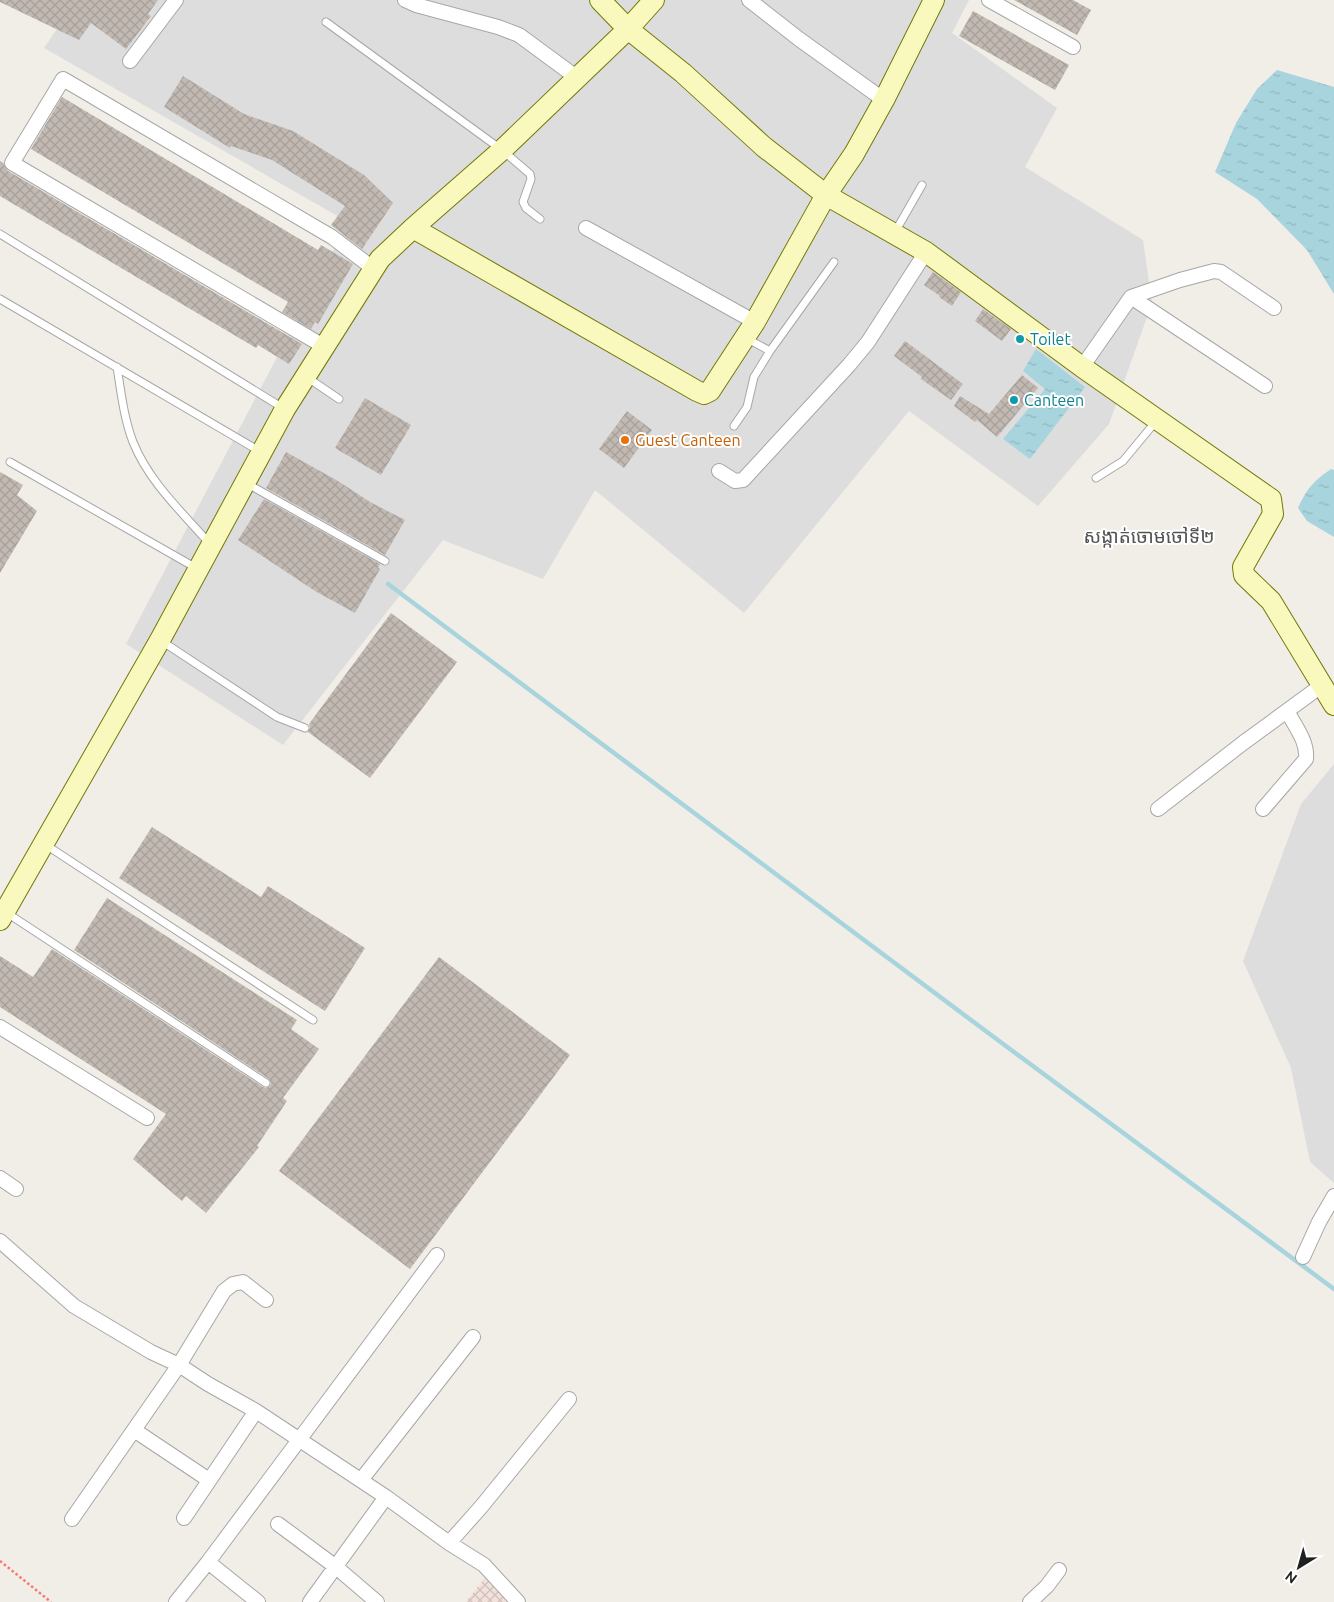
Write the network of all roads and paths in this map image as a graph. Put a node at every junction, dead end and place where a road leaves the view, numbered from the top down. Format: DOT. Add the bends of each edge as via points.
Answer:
graph roads {
  1 [pos="176,0"];
  2 [pos="406,0"];
  3 [pos="600,0"];
  4 [pos="654,0"];
  5 [pos="749,0"];
  6 [pos="934,0"];
  7 [pos="989,0"];
  8 [pos="326,22"];
  9 [pos="628,29"];
  10 [pos="1073,48"];
  11 [pos="130,60"];
  12 [pos="576,77"];
  13 [pos="884,100"];
  14 [pos="502,150"];
  15 [pos="922,185"];
  16 [pos="826,194"];
  17 [pos="540,219"];
  18 [pos="413,228"];
  19 [pos="586,228"];
  20 [pos="0,234"];
  21 [pos="894,234"];
  22 [pos="926,252"];
  23 [pos="834,262"];
  24 [pos="374,269"];
  25 [pos="1131,297"];
  26 [pos="0,299"];
  27 [pos="1274,308"];
  28 [pos="750,330"];
  29 [pos="325,346"];
  30 [pos="770,351"];
  31 [pos="1082,366"];
  32 [pos="117,367"];
  33 [pos="306,376"];
  34 [pos="1265,386"];
  35 [pos="339,399"];
  36 [pos="284,409"];
  37 [pos="1157,420"];
  38 [pos="734,426"];
  39 [pos="261,452"];
  40 [pos="10,462"];
  41 [pos="719,471"];
  42 [pos="1096,478"];
  43 [pos="246,482"];
  44 [pos="211,545"];
  45 [pos="385,561"];
  46 [pos="198,569"];
  47 [pos="160,640"];
  48 [pos="1321,686"];
  49 [pos="1334,705"];
  50 [pos="1287,711"];
  51 [pos="305,728"];
  52 [pos="1158,809"];
  53 [pos="1263,810"];
  54 [pos="44,844"];
  55 [pos="2,916"];
  56 [pos="313,1020"];
  57 [pos="0,1026"];
  58 [pos="266,1083"];
  59 [pos="147,1118"];
  60 [pos="0,1178"];
  61 [pos="16,1189"];
  62 [pos="1334,1196"];
  63 [pos="0,1241"];
  64 [pos="437,1255"];
  65 [pos="1303,1256"];
  66 [pos="266,1300"];
  67 [pos="473,1338"];
  68 [pos="179,1365"];
  69 [pos="569,1399"];
  70 [pos="256,1411"];
  71 [pos="134,1430"];
  72 [pos="299,1439"];
  73 [pos="209,1480"];
  74 [pos="361,1480"];
  75 [pos="386,1497"];
  76 [pos="184,1518"];
  77 [pos="72,1519"];
  78 [pos="278,1524"];
  79 [pos="449,1543"];
  80 [pos="0,1561"];
  81 [pos="208,1562"];
  82 [pos="336,1567"];
  83 [pos="1059,1570"];
  84 [pos="51,1602"];
  85 [pos="176,1602"];
  86 [pos="258,1602"];
  87 [pos="310,1602"];
  88 [pos="377,1602"];
  89 [pos="518,1602"];
  90 [pos="1030,1602"];
  1 -- 11 [label="street"];
  2 -- 12 [label="street" via="519,34"];
  3 -- 9 [label="street"];
  4 -- 9 [label="street"];
  5 -- 13 [label="street"];
  6 -- 13 [label="street"];
  7 -- 10 [label="street"];
  8 -- 14 [label="lane"];
  9 -- 12 [label="street"];
  9 -- 16 [label="street" via="683,73 764,147"];
  12 -- 14 [label="street"];
  13 -- 16 [label="street" via="854,154"];
  14 -- 17 [label="lane" via="530,174 523,202"];
  14 -- 18 [label="street"];
  15 -- 21 [label="lane"];
  16 -- 21 [label="street"];
  16 -- 28 [label="street"];
  18 -- 24 [label="street" via="380,259"];
  18 -- 28 [label="street" via="704,394 710,391"];
  19 -- 28 [label="street"];
  20 -- 36 [label="lane"];
  21 -- 22 [label="street"];
  22 -- 31 [label="street"];
  22 -- 41 [label="street" via="868,342 743,480 735,481"];
  23 -- 30 [label="lane"];
  24 -- 29 [label="street"];
  24 -- 29 [label="street" via="332,237 62,79 12,163"];
  25 -- 27 [label="street" via="1214,271 1221,272"];
  25 -- 31 [label="street"];
  25 -- 34 [label="street"];
  26 -- 32 [label="lane"];
  28 -- 30 [label="lane"];
  29 -- 33 [label="street"];
  30 -- 38 [label="lane" via="754,377 747,407"];
  31 -- 37 [label="street"];
  32 -- 39 [label="lane"];
  32 -- 44 [label="lane" via="126,420 134,443 154,480"];
  33 -- 35 [label="lane"];
  33 -- 36 [label="street"];
  36 -- 39 [label="street"];
  37 -- 42 [label="lane" via="1123,461"];
  37 -- 48 [label="street" via="1271,500 1273,514 1243,567 1244,574 1271,601"];
  39 -- 43 [label="street"];
  40 -- 46 [label="lane"];
  43 -- 44 [label="street"];
  43 -- 45 [label="lane"];
  44 -- 46 [label="street"];
  46 -- 47 [label="street"];
  47 -- 51 [label="lane" via="277,717"];
  47 -- 54 [label="street"];
  48 -- 49 [label="street"];
  48 -- 50 [label="street"];
  50 -- 52 [label="street"];
  50 -- 53 [label="street" via="1304,741 1306,759"];
  54 -- 55 [label="street"];
  54 -- 56 [label="lane"];
  55 -- 58 [label="lane"];
  57 -- 59 [label="street"];
  60 -- 61 [label="street"];
  62 -- 65 [label="street"];
  63 -- 68 [label="street" via="74,1306"];
  64 -- 72 [label="street"];
  66 -- 68 [label="street" via="243,1282 233,1284 224,1291"];
  67 -- 74 [label="street"];
  68 -- 70 [label="street"];
  68 -- 71 [label="street"];
  69 -- 79 [label="street"];
  70 -- 72 [label="street"];
  70 -- 73 [label="street"];
  71 -- 73 [label="street"];
  71 -- 77 [label="street"];
  72 -- 74 [label="street"];
  72 -- 81 [label="street"];
  73 -- 76 [label="street"];
  74 -- 75 [label="street"];
  75 -- 79 [label="street"];
  75 -- 82 [label="street"];
  78 -- 82 [label="street"];
  79 -- 89 [label="street" via="484,1565"];
  80 -- 84 [label="path"];
  81 -- 85 [label="street"];
  81 -- 86 [label="street"];
  82 -- 87 [label="street"];
  82 -- 88 [label="street"];
  83 -- 90 [label="street"];
}
